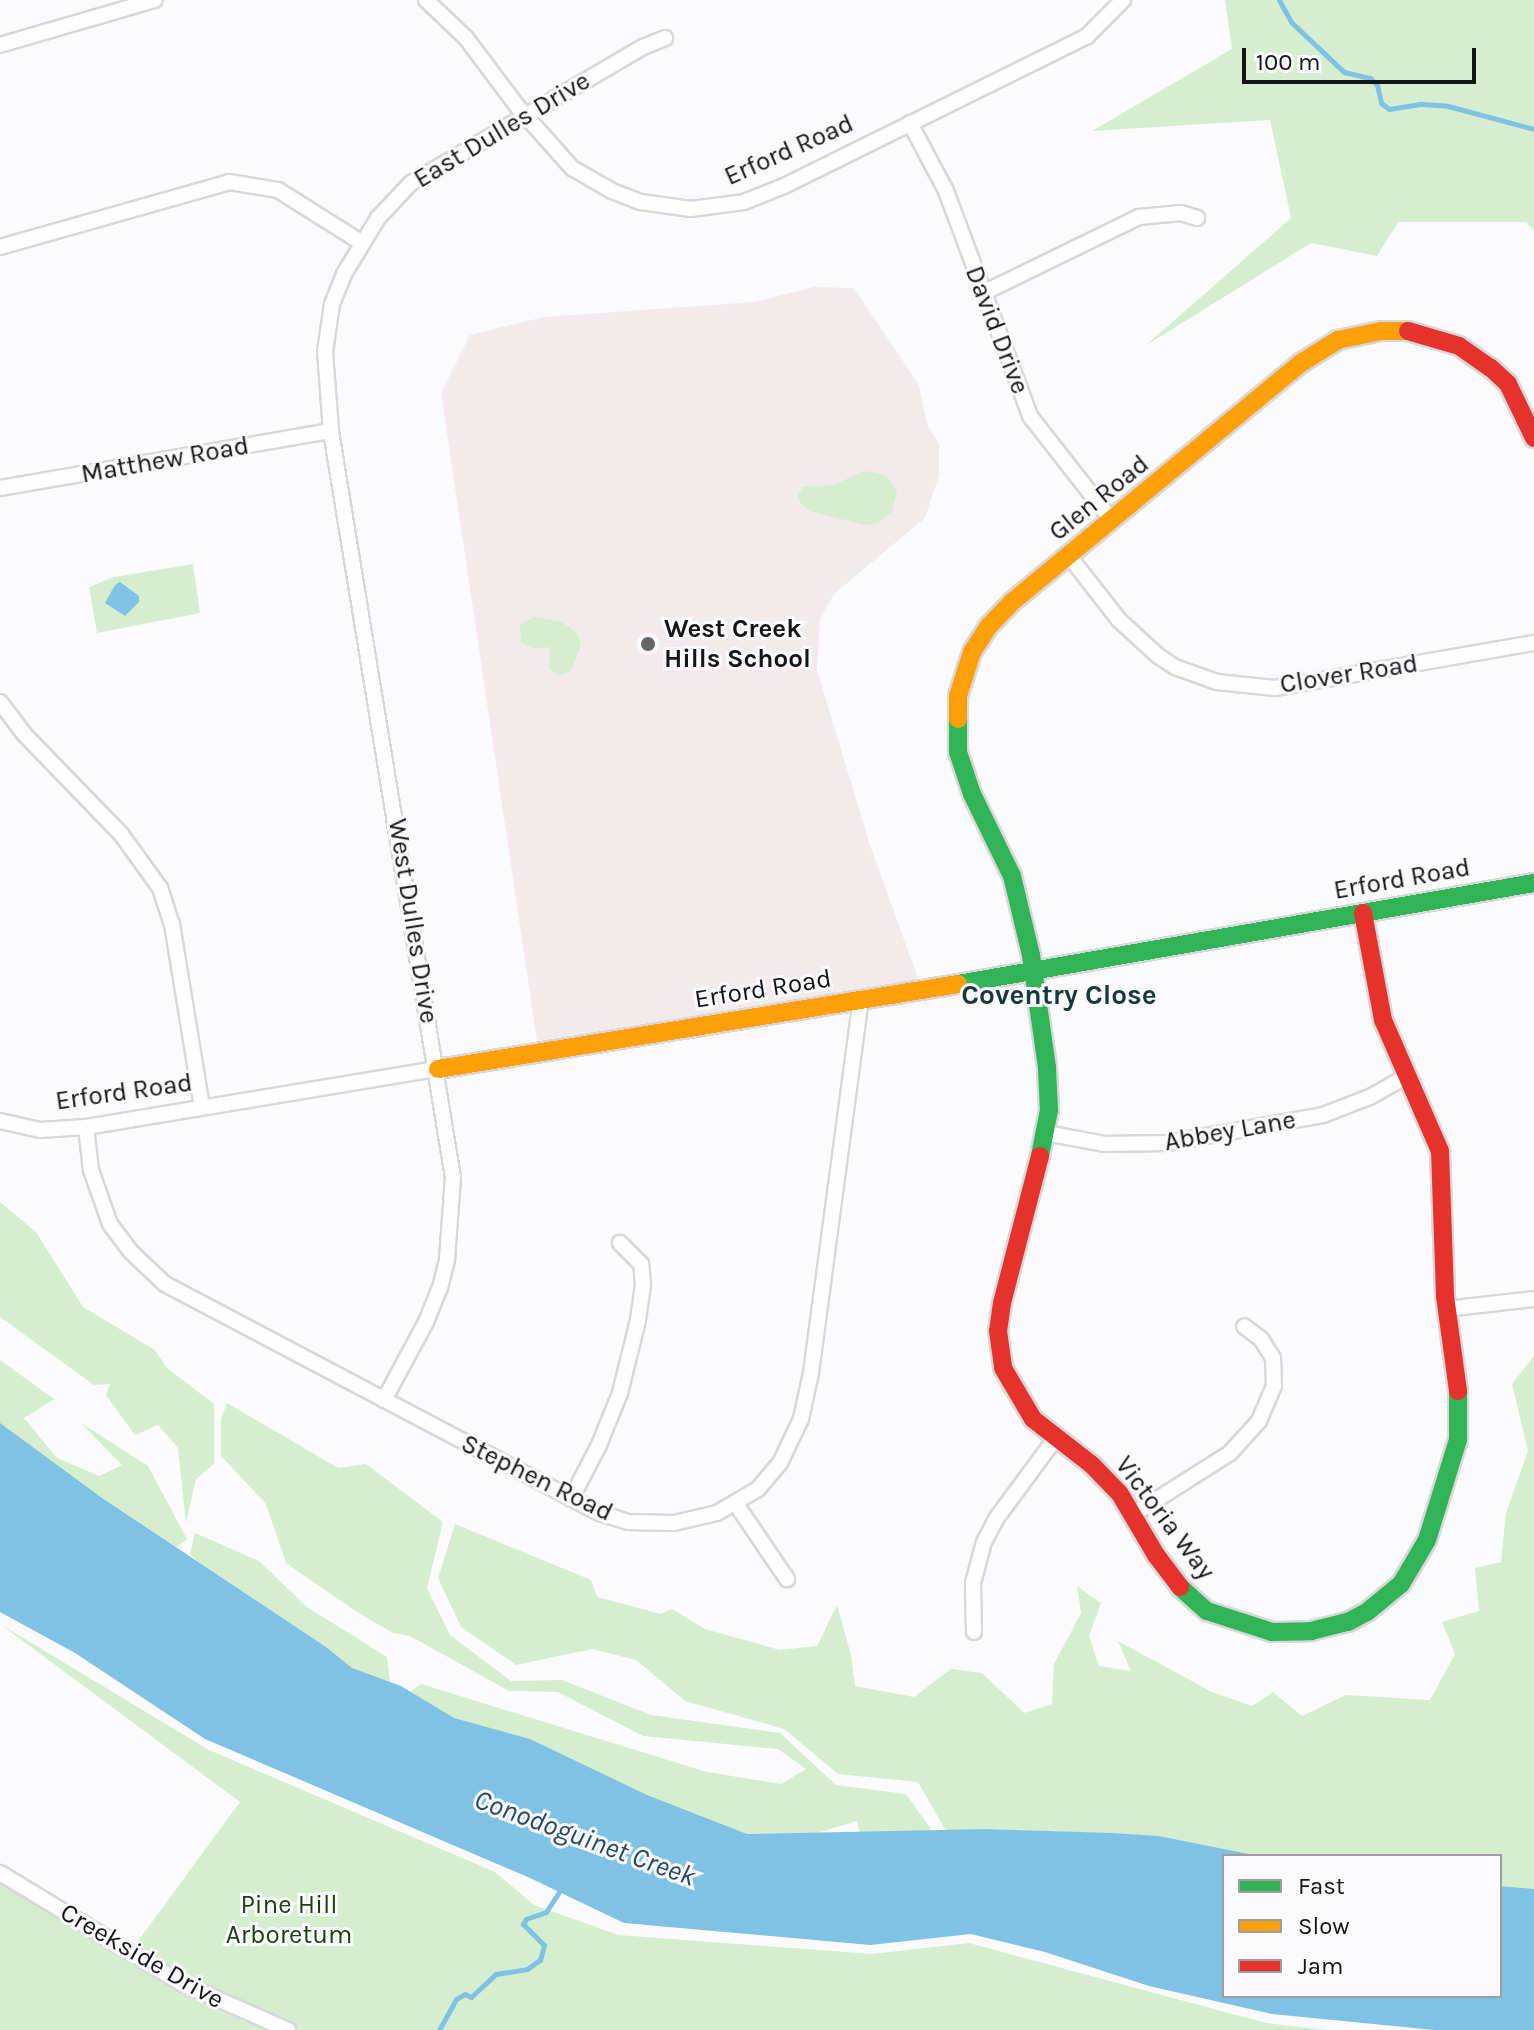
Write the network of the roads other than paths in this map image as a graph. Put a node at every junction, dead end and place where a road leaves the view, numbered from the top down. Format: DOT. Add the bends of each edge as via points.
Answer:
graph roads {
  1 [pos="155,0"];
  2 [pos="426,0"];
  3 [pos="1123,0"];
  4 [pos="665,38"];
  5 [pos="0,45"];
  6 [pos="525,116"];
  7 [pos="910,123"];
  8 [pos="1197,218"];
  9 [pos="362,243"];
  10 [pos="0,247"];
  11 [pos="983,293"];
  12 [pos="331,431"];
  13 [pos="1534,438"];
  14 [pos="0,488"];
  15 [pos="1112,521"];
  16 [pos="1069,556"];
  17 [pos="1534,643"];
  18 [pos="0,702"];
  19 [pos="1534,883"];
  20 [pos="1363,913"];
  21 [pos="1033,970"];
  22 [pos="861,1000"];
  23 [pos="438,1069"];
  24 [pos="1407,1076"];
  25 [pos="202,1108"];
  26 [pos="0,1121"];
  27 [pos="86,1127"];
  28 [pos="1046,1133"];
  29 [pos="620,1243"];
  30 [pos="1534,1299"];
  31 [pos="1446,1309"];
  32 [pos="1244,1326"];
  33 [pos="384,1400"];
  34 [pos="1055,1439"];
  35 [pos="571,1499"];
  36 [pos="736,1504"];
  37 [pos="1134,1514"];
  38 [pos="787,1579"];
  39 [pos="974,1632"];
  40 [pos="0,1873"];
  41 [pos="288,2030"];
  1 -- 5 [label="street"];
  2 -- 6 [label="street, Erford Road" via="466,38"];
  3 -- 7 [label="street, Erford Road" via="1087,36"];
  4 -- 6 [label="street, East Dulles Drive"];
  6 -- 7 [label="street, Erford Road" via="590,180 641,202 691,209 762,196"];
  6 -- 9 [label="street, East Dulles Drive" via="411,183 392,199"];
  7 -- 11 [label="street, David Drive" via="946,191"];
  8 -- 11 [label="street" via="1181,213 1139,217"];
  9 -- 10 [label="street" via="278,190 229,182"];
  9 -- 12 [label="street, East Dulles Drive" via="344,274 327,326"];
  11 -- 15 [label="street, David Drive" via="1030,416"];
  12 -- 14 [label="street, Matthew Road"];
  12 -- 23 [label="street, West Dulles Drive"];
  13 -- 15 [label="street, Glen Road" via="1508,384 1459,346 1406,331 1353,336 1301,363"];
  15 -- 16 [label="street, Glen Road"];
  16 -- 17 [label="street, Clover Road" via="1119,620 1157,655 1217,682 1275,688"];
  16 -- 21 [label="street, Glen Road" via="988,627 972,652 958,696 963,772 1012,876"];
  18 -- 25 [label="street" via="121,834 160,888 172,924"];
  19 -- 20 [label="street, Erford Road"];
  20 -- 21 [label="street, Erford Road"];
  20 -- 24 [label="street, Victoria Way" via="1375,990"];
  21 -- 22 [label="street, Erford Road"];
  21 -- 28 [label="street, Victoria Way" via="1047,1068"];
  22 -- 23 [label="street, Erford Road"];
  22 -- 36 [label="street, Stephen Road" via="801,1419 780,1463"];
  23 -- 25 [label="street, Erford Road"];
  23 -- 33 [label="street, West Dulles Drive" via="453,1178 447,1259 426,1322"];
  24 -- 28 [label="street, Abbey Lane" via="1323,1115 1167,1143 1104,1144"];
  24 -- 31 [label="street, Victoria Way" via="1440,1151"];
  25 -- 27 [label="street, Erford Road"];
  26 -- 27 [label="street, Erford Road" via="40,1130"];
  27 -- 33 [label="street, Stephen Road" via="101,1205 151,1274"];
  28 -- 34 [label="street, Victoria Way" via="1005,1290 999,1345 1017,1397"];
  29 -- 35 [label="street" via="641,1264 638,1320 620,1393"];
  30 -- 31 [label="street"];
  31 -- 37 [label="street, Victoria Way" via="1459,1429 1446,1486 1410,1573 1367,1612 1328,1628 1287,1633 1224,1619 1179,1586"];
  32 -- 37 [label="street" via="1273,1358 1274,1386 1259,1421 1230,1453"];
  33 -- 35 [label="street, Stephen Road"];
  34 -- 37 [label="street, Victoria Way" via="1105,1476"];
  34 -- 39 [label="street" via="984,1542 973,1583"];
  35 -- 36 [label="street, Stephen Road" via="600,1513 648,1524 701,1519"];
  36 -- 38 [label="street"];
  40 -- 41 [label="street, Creekside Drive" via="181,1983"];
}
